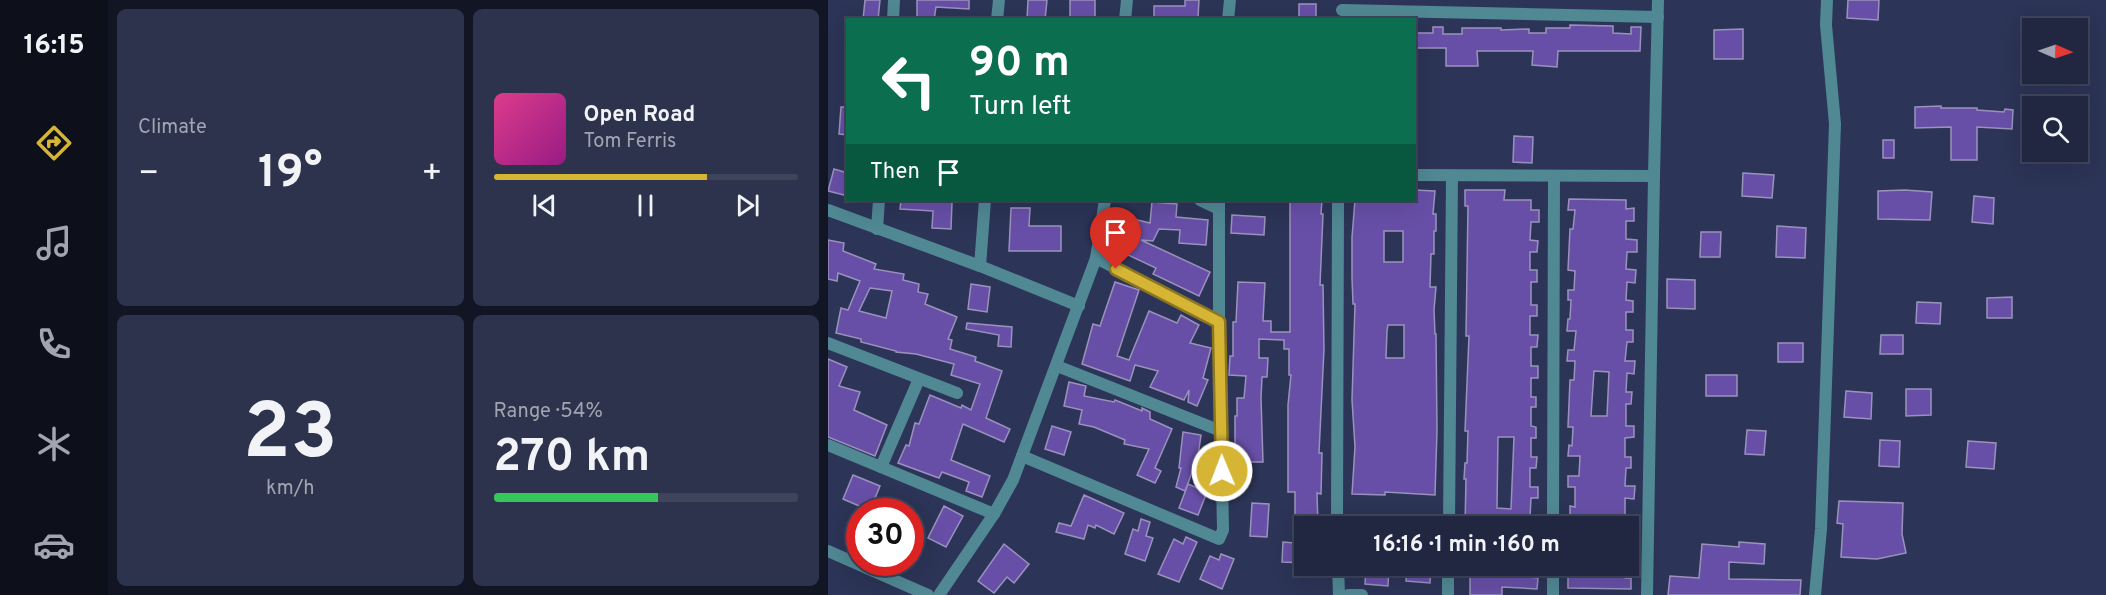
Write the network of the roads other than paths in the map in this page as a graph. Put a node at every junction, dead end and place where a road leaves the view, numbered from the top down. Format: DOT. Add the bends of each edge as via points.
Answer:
graph roads {
  1 [pos="894,0"];
  2 [pos="999,0"];
  3 [pos="1127,0"];
  4 [pos="1230,0"];
  5 [pos="1659,0"];
  6 [pos="1827,0"];
  7 [pos="1342,10"];
  8 [pos="1658,17"];
  9 [pos="893,18"];
  10 [pos="997,18"];
  11 [pos="1125,18"];
  12 [pos="1228,18"];
  13 [pos="1416,175"];
  14 [pos="1452,176"];
  15 [pos="1554,176"];
  16 [pos="1653,176"];
  17 [pos="879,201"];
  18 [pos="985,201"];
  19 [pos="1105,201"];
  20 [pos="1338,201"];
  21 [pos="1219,204"];
  22 [pos="828,210"];
  23 [pos="877,229"];
  24 [pos="1096,258"];
  25 [pos="980,266"];
  26 [pos="1079,306"];
  27 [pos="1219,322"];
  28 [pos="828,343"];
  29 [pos="1057,366"];
  30 [pos="919,379"];
  31 [pos="957,393"];
  32 [pos="1221,431"];
  33 [pos="828,445"];
  34 [pos="1022,456"];
  35 [pos="882,467"];
  36 [pos="994,514"];
  37 [pos="1337,516"];
  38 [pos="1449,516"];
  39 [pos="1553,516"];
  40 [pos="828,550"];
  41 [pos="1338,576"];
  42 [pos="1448,576"];
  43 [pos="1553,576"];
  44 [pos="928,595"];
  45 [pos="939,595"];
  46 [pos="1339,595"];
  47 [pos="1348,595"];
  48 [pos="1362,595"];
  49 [pos="1448,595"];
  50 [pos="1553,595"];
  51 [pos="1647,595"];
  52 [pos="1815,595"];
  1 -- 9 [label="street"];
  2 -- 10 [label="street"];
  3 -- 11 [label="street"];
  4 -- 12 [label="street"];
  5 -- 8 [label="street"];
  6 -- 52 [label="street" via="1835,124 1821,529"];
  7 -- 8 [label="street"];
  8 -- 16 [label="street"];
  13 -- 14 [label="street"];
  14 -- 15 [label="street"];
  14 -- 38 [label="street"];
  15 -- 16 [label="street"];
  15 -- 39 [label="street"];
  16 -- 51 [label="street"];
  17 -- 23 [label="street"];
  18 -- 25 [label="street"];
  19 -- 24 [label="street"];
  20 -- 37 [label="street"];
  21 -- 27 [label="street"];
  22 -- 23 [label="street"];
  23 -- 25 [label="street"];
  24 -- 26 [label="street"];
  24 -- 27 [label="street"];
  25 -- 26 [label="street"];
  26 -- 29 [label="street"];
  27 -- 32 [label="street"];
  28 -- 30 [label="street"];
  29 -- 32 [label="street"];
  29 -- 34 [label="street"];
  30 -- 31 [label="street"];
  30 -- 35 [label="street"];
  32 -- 34 [label="street" via="1220,539"];
  33 -- 35 [label="street"];
  34 -- 36 [label="street"];
  35 -- 36 [label="street"];
  36 -- 45 [label="street"];
  40 -- 44 [label="street"];
  41 -- 46 [label="street"];
  42 -- 49 [label="street"];
  43 -- 50 [label="street"];
  47 -- 48 [label="street"];
}
